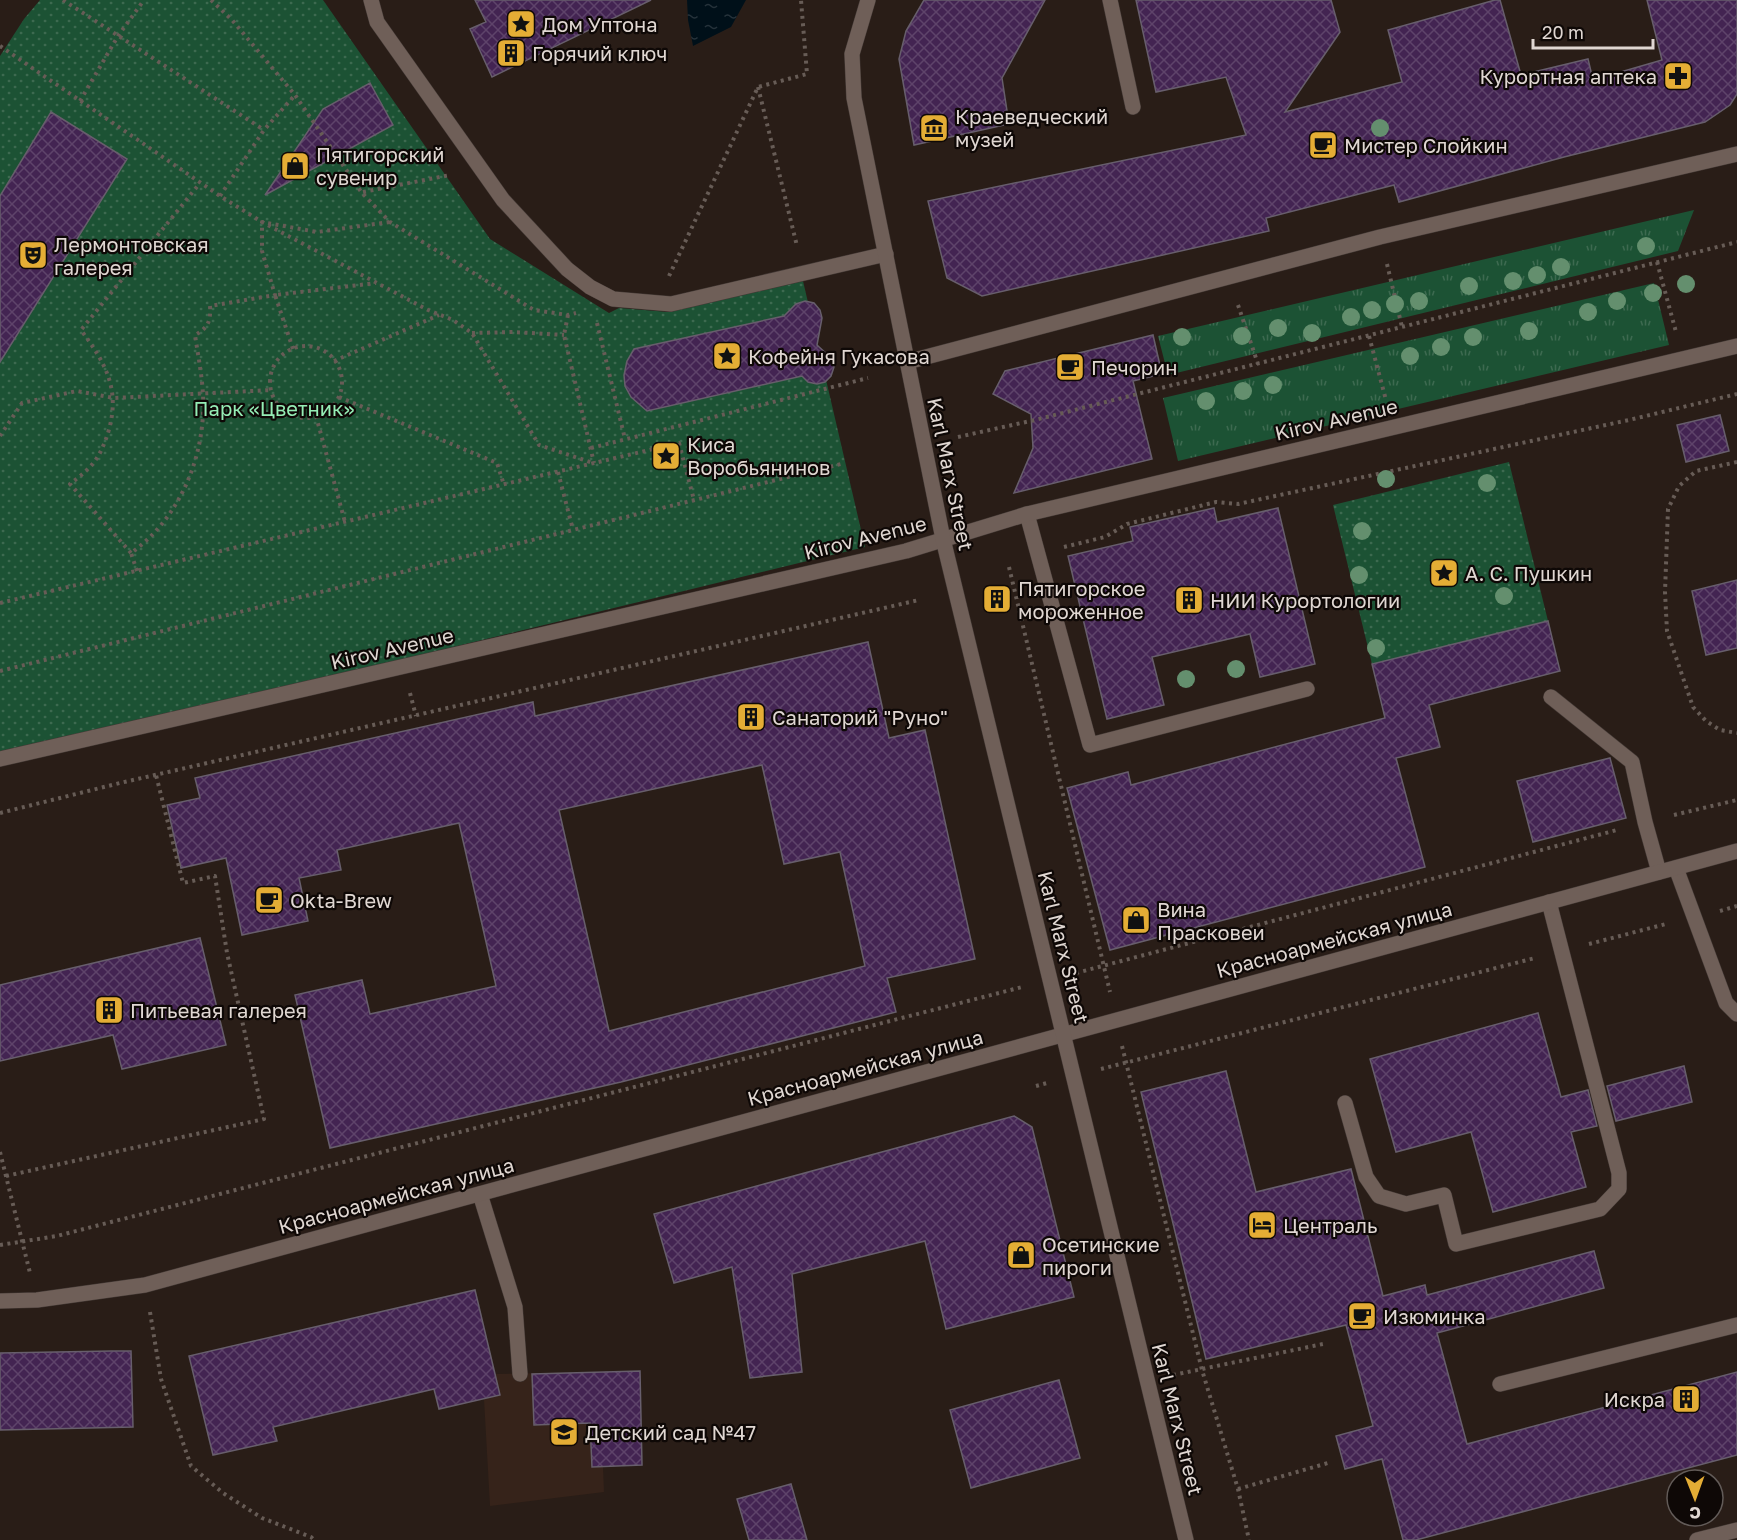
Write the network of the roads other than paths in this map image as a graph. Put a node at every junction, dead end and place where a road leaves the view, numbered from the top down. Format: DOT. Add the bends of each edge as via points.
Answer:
graph roads {
  1 [pos="371,0"];
  2 [pos="868,0"];
  3 [pos="1110,0"];
  4 [pos="1133,107"];
  5 [pos="1737,154"];
  6 [pos="886,254"];
  7 [pos="1737,346"];
  8 [pos="907,362"];
  9 [pos="1028,514"];
  10 [pos="943,539"];
  11 [pos="1307,690"];
  12 [pos="1551,697"];
  13 [pos="0,759"];
  14 [pos="1737,851"];
  15 [pos="1676,868"];
  16 [pos="1659,872"];
  17 [pos="1549,902"];
  18 [pos="1737,1014"];
  19 [pos="1064,1034"];
  20 [pos="1345,1103"];
  21 [pos="480,1194"];
  22 [pos="0,1301"];
  23 [pos="1737,1325"];
  24 [pos="520,1374"];
  25 [pos="1500,1384"];
  26 [pos="1737,1530"];
  27 [pos="1186,1540"];
  28 [pos="1697,1540"];
  1 -- 6 [label="street" via="377,22 502,200 567,269 613,299 671,304"];
  2 -- 6 [label="street, Karl Marx Street" via="852,54 854,98"];
  3 -- 4 [label="street"];
  5 -- 8 [label="street" via="1380,237"];
  6 -- 8 [label="street, Karl Marx Street"];
  7 -- 9 [label="street, Kirov Avenue"];
  8 -- 10 [label="street, Karl Marx Street"];
  9 -- 10 [label="street, Kirov Avenue"];
  9 -- 11 [label="street" via="1090,745"];
  10 -- 13 [label="street, Kirov Avenue" via="906,551"];
  10 -- 19 [label="street, Karl Marx Street"];
  12 -- 16 [label="street" via="1632,762"];
  14 -- 15 [label="street, Красноармейская улица"];
  15 -- 16 [label="street, Красноармейская улица"];
  15 -- 18 [label="street" via="1726,1003"];
  16 -- 17 [label="street, Красноармейская улица"];
  17 -- 19 [label="street, Красноармейская улица"];
  17 -- 20 [label="street" via="1619,1173 1619,1189 1600,1209 1456,1244 1444,1195 1406,1204 1379,1196 1366,1177"];
  19 -- 21 [label="street, Красноармейская улица"];
  19 -- 27 [label="street, Karl Marx Street"];
  21 -- 22 [label="street, Красноармейская улица" via="145,1285 37,1300"];
  21 -- 24 [label="street" via="515,1307"];
  23 -- 25 [label="street"];
  26 -- 28 [label="street"];
}
